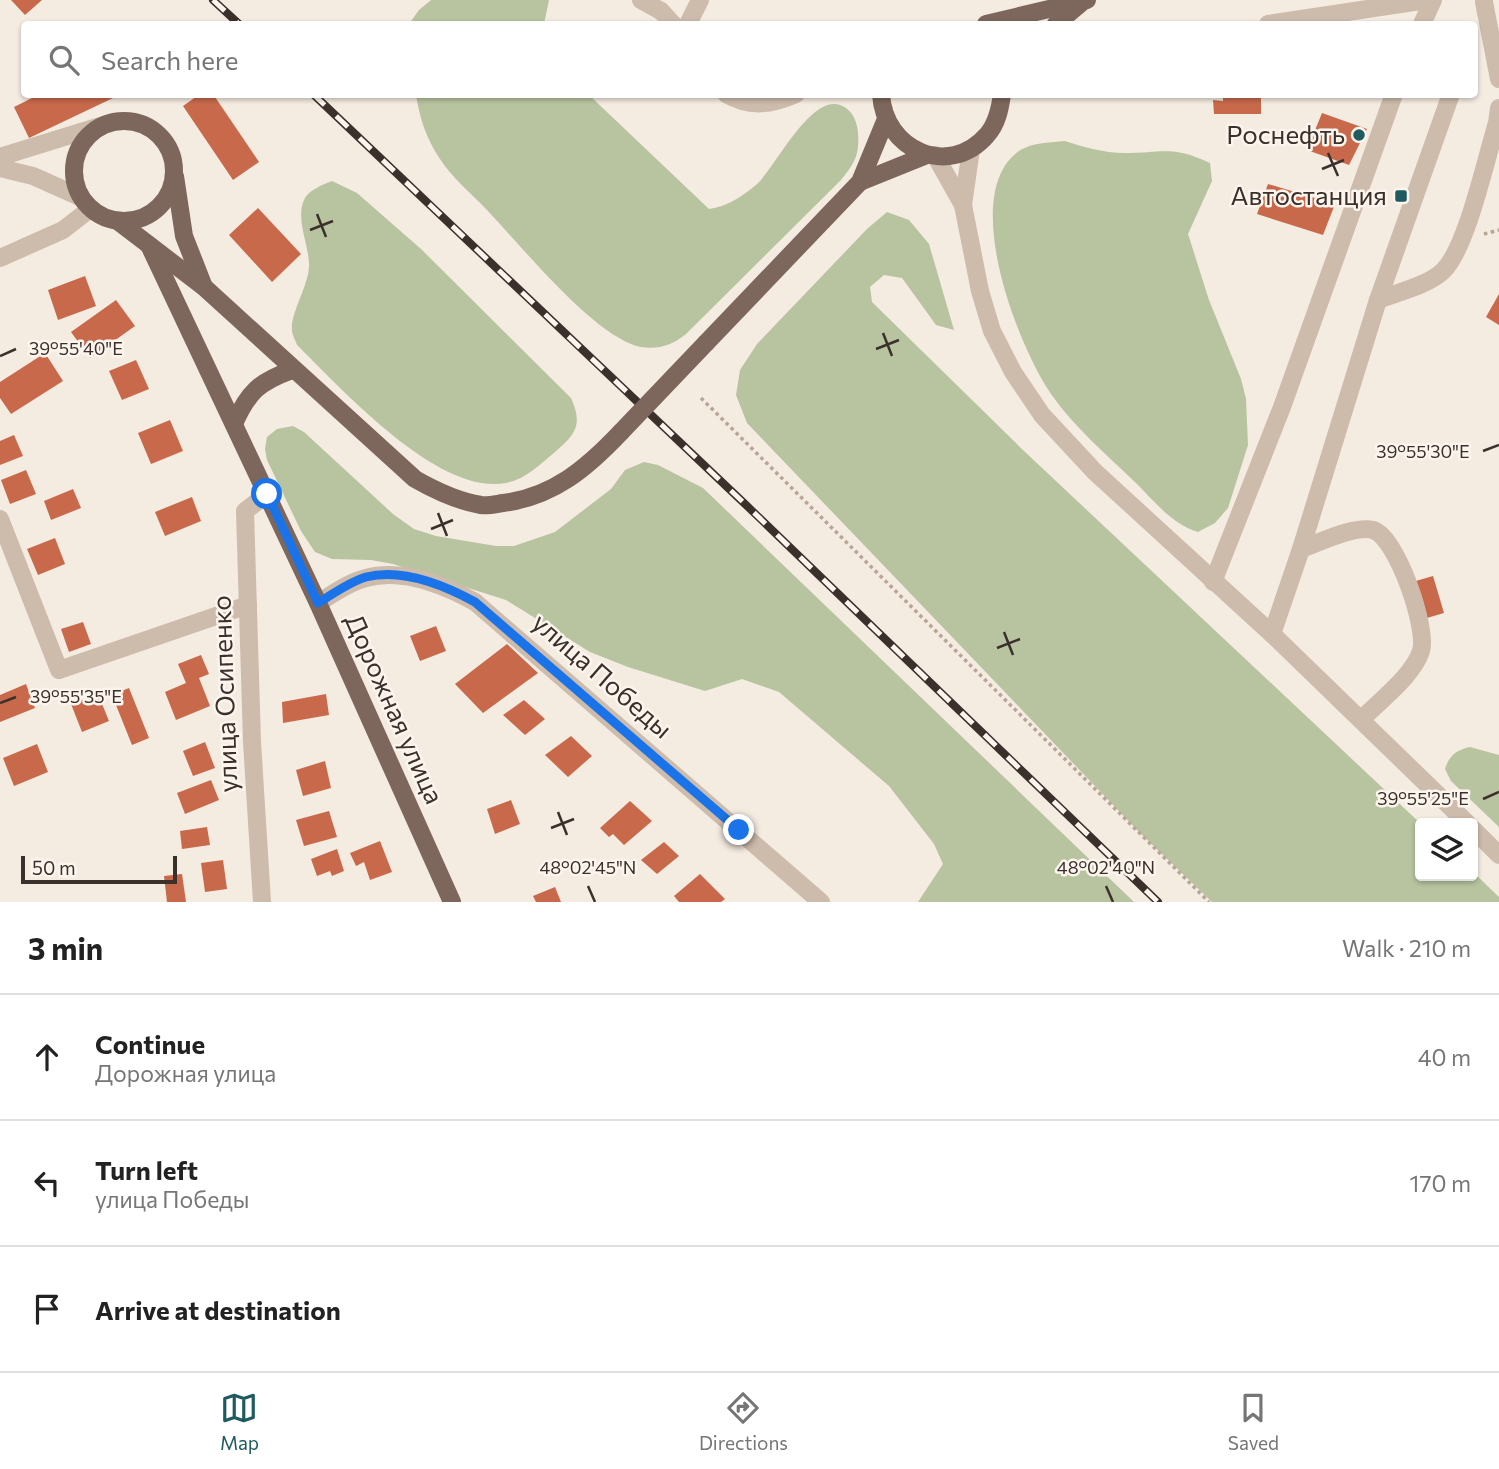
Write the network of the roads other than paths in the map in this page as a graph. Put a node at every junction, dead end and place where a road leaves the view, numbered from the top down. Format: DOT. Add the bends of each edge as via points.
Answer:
graph roads {
  1 [pos="641,0"];
  2 [pos="700,0"];
  3 [pos="1086,0"];
  4 [pos="1427,0"];
  5 [pos="1433,0"];
  6 [pos="1484,1"];
  7 [pos="670,21"];
  8 [pos="690,21"];
  9 [pos="998,21"];
  10 [pos="1060,21"];
  11 [pos="1288,21"];
  12 [pos="1423,21"];
  13 [pos="1477,21"];
  14 [pos="1499,79"];
  15 [pos="735,98"];
  16 [pos="785,98"];
  17 [pos="881,98"];
  18 [pos="1001,98"];
  19 [pos="1393,98"];
  20 [pos="1450,98"];
  21 [pos="1499,108"];
  22 [pos="886,119"];
  23 [pos="100,126"];
  24 [pos="971,149"];
  25 [pos="931,155"];
  26 [pos="0,157"];
  27 [pos="0,168"];
  28 [pos="175,171"];
  29 [pos="860,182"];
  30 [pos="85,203"];
  31 [pos="963,205"];
  32 [pos="119,222"];
  33 [pos="149,245"];
  34 [pos="0,258"];
  35 [pos="204,287"];
  36 [pos="1378,300"];
  37 [pos="292,370"];
  38 [pos="234,424"];
  39 [pos="267,494"];
  40 [pos="0,519"];
  41 [pos="1300,549"];
  42 [pos="1213,582"];
  43 [pos="318,603"];
  44 [pos="248,605"];
  45 [pos="1272,634"];
  46 [pos="1361,720"];
  47 [pos="1462,818"];
  48 [pos="1478,834"];
  49 [pos="1499,855"];
  50 [pos="262,902"];
  51 [pos="452,902"];
  52 [pos="821,902"];
  1 -- 7 [label="street"];
  2 -- 8 [label="street"];
  3 -- 9 [label="main road"];
  3 -- 10 [label="main road"];
  4 -- 11 [label="street"];
  5 -- 12 [label="street"];
  6 -- 13 [label="street"];
  6 -- 14 [label="street"];
  15 -- 16 [label="street" via="763,106"];
  17 -- 22 [label="main road"];
  18 -- 24 [label="main road" via="999,115 988,135"];
  19 -- 42 [label="street" via="1282,407"];
  20 -- 36 [label="street"];
  21 -- 36 [label="street" via="1453,258 1432,279"];
  22 -- 25 [label="main road" via="907,146"];
  22 -- 29 [label="main road"];
  23 -- 26 [label="street"];
  23 -- 28 [label="main road" via="134,121 150,127 172,154"];
  23 -- 30 [label="main road" via="86,137 73,169"];
  24 -- 25 [label="main road" via="950,156"];
  24 -- 31 [label="street"];
  25 -- 29 [label="main road"];
  25 -- 31 [label="street"];
  27 -- 30 [label="street" via="33,176"];
  28 -- 32 [label="main road" via="163,204 137,220"];
  28 -- 35 [label="main road" via="184,236"];
  29 -- 37 [label="main road, bridge" via="599,455 553,490 521,501 483,505 446,496 415,479"];
  30 -- 32 [label="main road" via="102,217"];
  30 -- 34 [label="street" via="63,230"];
  31 -- 42 [label="street" via="992,331 1013,372 1042,415 1095,471"];
  32 -- 33 [label="main road"];
  33 -- 35 [label="main road"];
  33 -- 38 [label="main road, Дорожная улица"];
  35 -- 37 [label="main road"];
  36 -- 41 [label="street"];
  37 -- 38 [label="main road" via="270,378 249,394"];
  38 -- 39 [label="main road, Дорожная улица"];
  39 -- 43 [label="main road, Дорожная улица"];
  39 -- 44 [label="street, улица Осипенко" via="245,511"];
  40 -- 44 [label="street" via="59,670"];
  41 -- 45 [label="street"];
  41 -- 46 [label="street" via="1352,532 1375,531 1390,544 1402,570 1422,632 1422,648 1415,664"];
  42 -- 45 [label="street"];
  43 -- 51 [label="main road, Дорожная улица"];
  43 -- 52 [label="street, улица Победы" via="366,578 391,574 475,602"];
  44 -- 50 [label="street, улица Осипенко"];
  45 -- 46 [label="street"];
  46 -- 47 [label="street"];
  48 -- 49 [label="street"];
}
